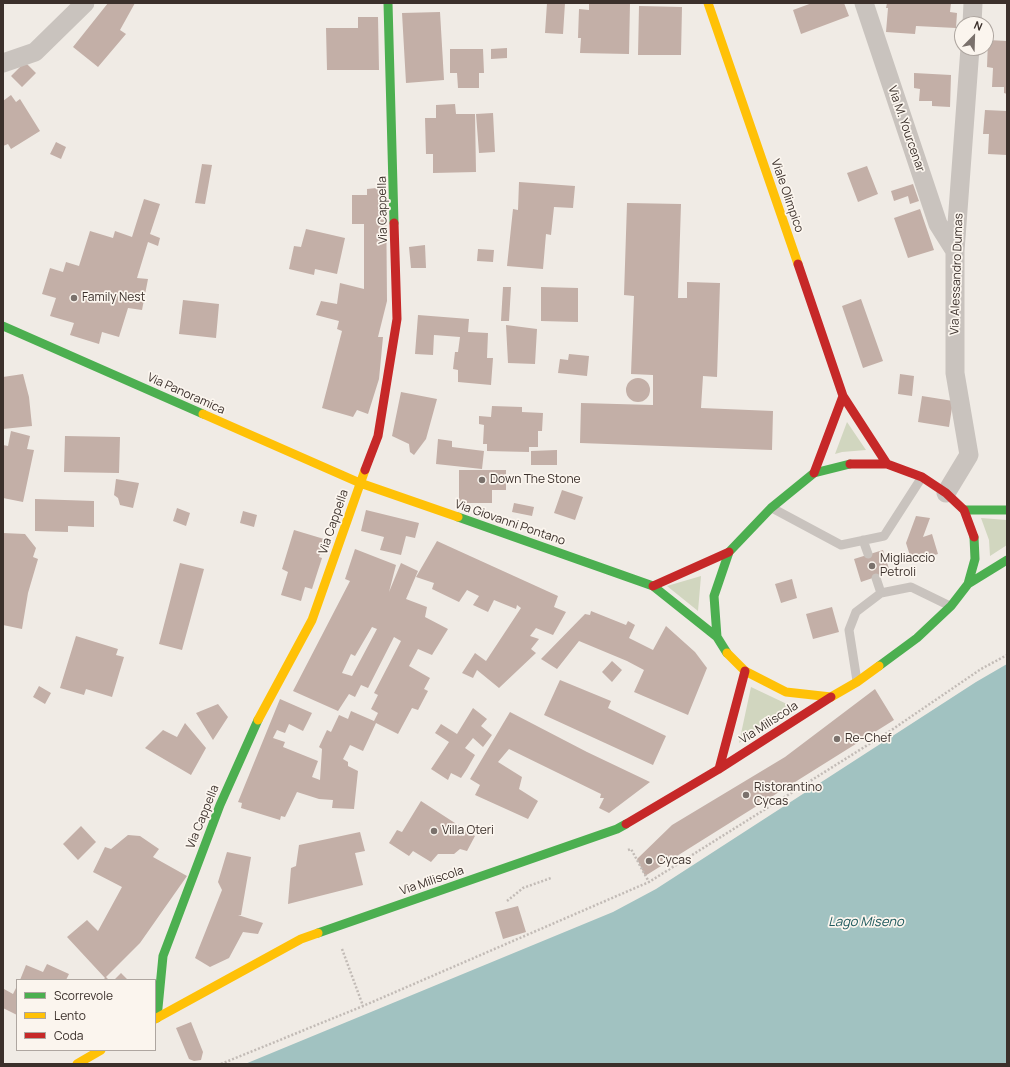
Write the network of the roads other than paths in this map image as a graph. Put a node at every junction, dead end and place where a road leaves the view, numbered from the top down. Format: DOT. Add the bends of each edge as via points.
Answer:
graph roads {
  1 [pos="86,3"];
  2 [pos="388,3"];
  3 [pos="708,3"];
  4 [pos="864,3"];
  5 [pos="973,3"];
  6 [pos="972,16"];
  7 [pos="969,56"];
  8 [pos="3,63"];
  9 [pos="955,251"];
  10 [pos="3,326"];
  11 [pos="843,396"];
  12 [pos="887,464"];
  13 [pos="814,473"];
  14 [pos="922,477"];
  15 [pos="360,483"];
  16 [pos="946,493"];
  17 [pos="771,508"];
  18 [pos="964,510"];
  19 [pos="1007,510"];
  20 [pos="863,540"];
  21 [pos="729,552"];
  22 [pos="868,554"];
  23 [pos="1007,560"];
  24 [pos="876,578"];
  25 [pos="968,584"];
  26 [pos="653,586"];
  27 [pos="881,593"];
  28 [pos="951,606"];
  29 [pos="717,637"];
  30 [pos="745,671"];
  31 [pos="857,682"];
  32 [pos="831,697"];
  33 [pos="719,769"];
  34 [pos="156,1019"];
  35 [pos="99,1051"];
  36 [pos="77,1064"];
  1 -- 8 [label="street" via="35,52"];
  2 -- 15 [label="street, Via Cappella" via="397,319 378,436"];
  3 -- 11 [label="street, Viale Olimpico"];
  4 -- 9 [label="street, Via M. Yourcenar" via="938,224"];
  5 -- 6 [label="street"];
  7 -- 9 [label="street, Via Alessandro Dumas"];
  9 -- 16 [label="street, Via Alessandro Dumas" via="955,373 969,455"];
  10 -- 15 [label="street, Via Panoramica"];
  11 -- 12 [label="street, Viale Olimpico"];
  11 -- 13 [label="street"];
  12 -- 13 [label="street" via="850,464"];
  12 -- 14 [label="street"];
  13 -- 17 [label="street"];
  14 -- 16 [label="street"];
  14 -- 20 [label="lane" via="884,536"];
  15 -- 26 [label="street, Via Giovanni Pontano"];
  15 -- 34 [label="street, Via Cappella" via="312,620 250,735 220,804 163,956"];
  16 -- 18 [label="street"];
  17 -- 20 [label="lane" via="841,545"];
  17 -- 21 [label="street"];
  18 -- 19 [label="street"];
  18 -- 25 [label="street" via="974,534 975,559"];
  20 -- 22 [label="lane"];
  21 -- 26 [label="street"];
  21 -- 29 [label="street" via="714,596"];
  23 -- 25 [label="street"];
  24 -- 27 [label="lane"];
  25 -- 28 [label="street, Via Miliscola"];
  26 -- 29 [label="street, Via Giovanni Pontano"];
  27 -- 28 [label="lane" via="910,586"];
  27 -- 31 [label="lane" via="856,612 848,630"];
  28 -- 31 [label="street, Via Miliscola" via="916,638"];
  29 -- 30 [label="street" via="729,656"];
  30 -- 32 [label="street" via="786,692"];
  30 -- 33 [label="street, Via Miliscola"];
  31 -- 32 [label="street, Via Miliscola"];
  32 -- 33 [label="street, Via Miliscola"];
  33 -- 34 [label="street, Via Miliscola" via="617,829 301,939"];
  35 -- 36 [label="street"];
}
